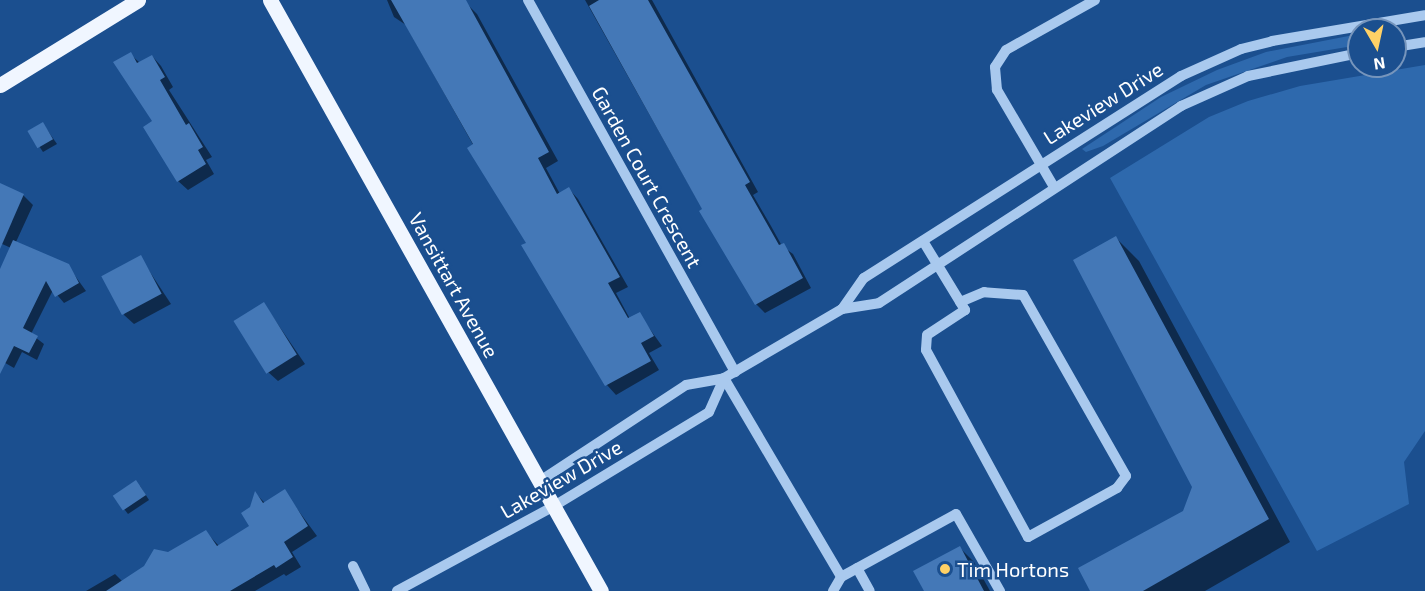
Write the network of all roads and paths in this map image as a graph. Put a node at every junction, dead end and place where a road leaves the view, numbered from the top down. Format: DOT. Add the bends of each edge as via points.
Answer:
graph roads {
  1 [pos="138,0"];
  2 [pos="270,0"];
  3 [pos="528,0"];
  4 [pos="1095,0"];
  5 [pos="1425,15"];
  6 [pos="1425,42"];
  7 [pos="1407,45"];
  8 [pos="1347,55"];
  9 [pos="0,85"];
  10 [pos="1040,164"];
  11 [pos="1054,187"];
  12 [pos="922,241"];
  13 [pos="937,265"];
  14 [pos="960,302"];
  15 [pos="842,309"];
  16 [pos="735,372"];
  17 [pos="724,378"];
  18 [pos="540,481"];
  19 [pos="554,506"];
  20 [pos="353,566"];
  21 [pos="857,568"];
  22 [pos="841,576"];
  23 [pos="365,591"];
  24 [pos="397,591"];
  25 [pos="601,591"];
  26 [pos="833,591"];
  27 [pos="870,591"];
  28 [pos="1000,591"];
  1 -- 9 [label="main road"];
  2 -- 18 [label="main road, Vansittart Avenue"];
  3 -- 16 [label="street, Garden Court Crescent"];
  4 -- 10 [label="street" via="1006,50 995,67 997,90"];
  5 -- 10 [label="street, Lakeview Drive" via="1272,41 1212,60 1150,93"];
  6 -- 7 [label="street"];
  8 -- 11 [label="street, Lakeview Drive" via="1263,72 1214,89"];
  10 -- 11 [label="street"];
  10 -- 12 [label="street, Lakeview Drive"];
  11 -- 13 [label="street, Lakeview Drive"];
  12 -- 13 [label="street"];
  12 -- 15 [label="street, Lakeview Drive" via="864,279"];
  13 -- 14 [label="street"];
  13 -- 15 [label="street, Lakeview Drive" via="879,303"];
  14 -- 14 [label="street" via="964,310 927,335 926,350 1028,537 1117,488 1126,476 1023,295 984,292"];
  15 -- 16 [label="street, Lakeview Drive"];
  16 -- 17 [label="street, Lakeview Drive"];
  17 -- 18 [label="street, Lakeview Drive" via="686,385"];
  17 -- 19 [label="street, Lakeview Drive" via="709,412"];
  17 -- 22 [label="street"];
  18 -- 19 [label="main road, Vansittart Avenue"];
  19 -- 24 [label="street, Lakeview Drive"];
  19 -- 25 [label="main road, Vansittart Avenue"];
  20 -- 23 [label="street"];
  21 -- 22 [label="street"];
  21 -- 27 [label="street"];
  21 -- 28 [label="street" via="956,514"];
  22 -- 26 [label="street"];
}
